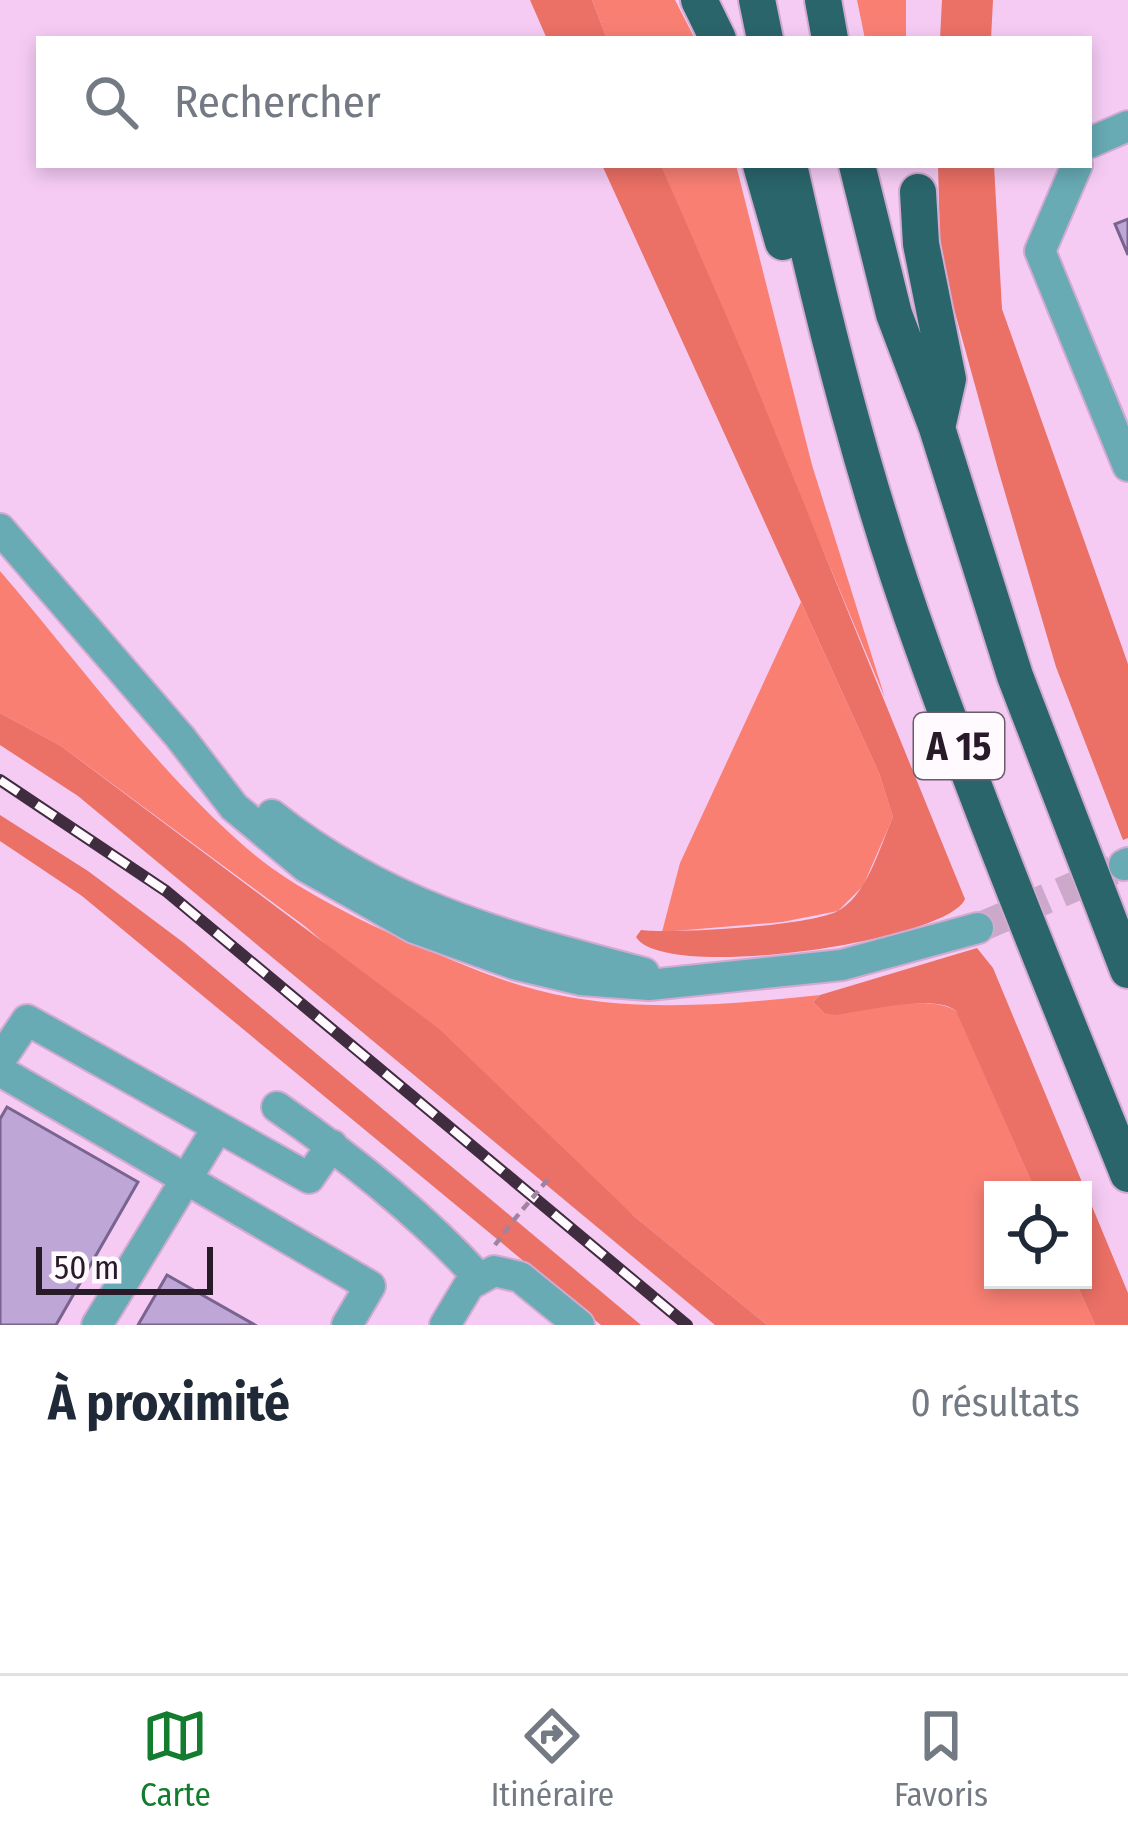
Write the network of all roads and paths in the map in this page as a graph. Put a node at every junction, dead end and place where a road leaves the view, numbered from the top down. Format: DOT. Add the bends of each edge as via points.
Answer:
graph roads {
  1 [pos="700,0"];
  2 [pos="757,0"];
  3 [pos="823,0"];
  4 [pos="717,36"];
  5 [pos="764,36"];
  6 [pos="829,36"];
  7 [pos="1128,125"];
  8 [pos="1092,142"];
  9 [pos="762,168"];
  10 [pos="790,168"];
  11 [pos="858,168"];
  12 [pos="1076,168"];
  13 [pos="918,192"];
  14 [pos="820,307"];
  15 [pos="937,428"];
  16 [pos="1128,466"];
  17 [pos="0,530"];
  18 [pos="978,928"];
  19 [pos="1128,970"];
  20 [pos="0,1060"];
  21 [pos="0,1071"];
  22 [pos="277,1107"];
  23 [pos="218,1127"];
  24 [pos="332,1145"];
  25 [pos="1128,1174"];
  26 [pos="549,1178"];
  27 [pos="184,1179"];
  28 [pos="513,1221"];
  29 [pos="478,1277"];
  30 [pos="97,1325"];
  31 [pos="347,1325"];
  32 [pos="445,1325"];
  33 [pos="579,1325"];
  1 -- 4 [label="highway"];
  2 -- 5 [label="highway"];
  3 -- 6 [label="highway"];
  7 -- 8 [label="street"];
  9 -- 14 [label="highway" via="797,294"];
  10 -- 14 [label="highway, A 15"];
  11 -- 15 [label="highway, A 15" via="894,314"];
  12 -- 16 [label="street" via="1040,251"];
  13 -- 15 [label="highway" via="948,379"];
  14 -- 25 [label="highway, A 15" via="921,645"];
  15 -- 19 [label="highway, A 15" via="1015,676"];
  17 -- 18 [label="street" via="180,737 297,835 478,928 697,981 842,965"];
  20 -- 23 [label="street" via="27,1020"];
  21 -- 27 [label="street"];
  22 -- 24 [label="street"];
  23 -- 24 [label="street" via="309,1178"];
  23 -- 27 [label="street"];
  24 -- 29 [label="street" via="439,1233"];
  26 -- 28 [label="path, bridge"];
  27 -- 30 [label="street"];
  27 -- 31 [label="street" via="370,1286"];
  29 -- 32 [label="street"];
  29 -- 33 [label="street" via="520,1277"];
}
